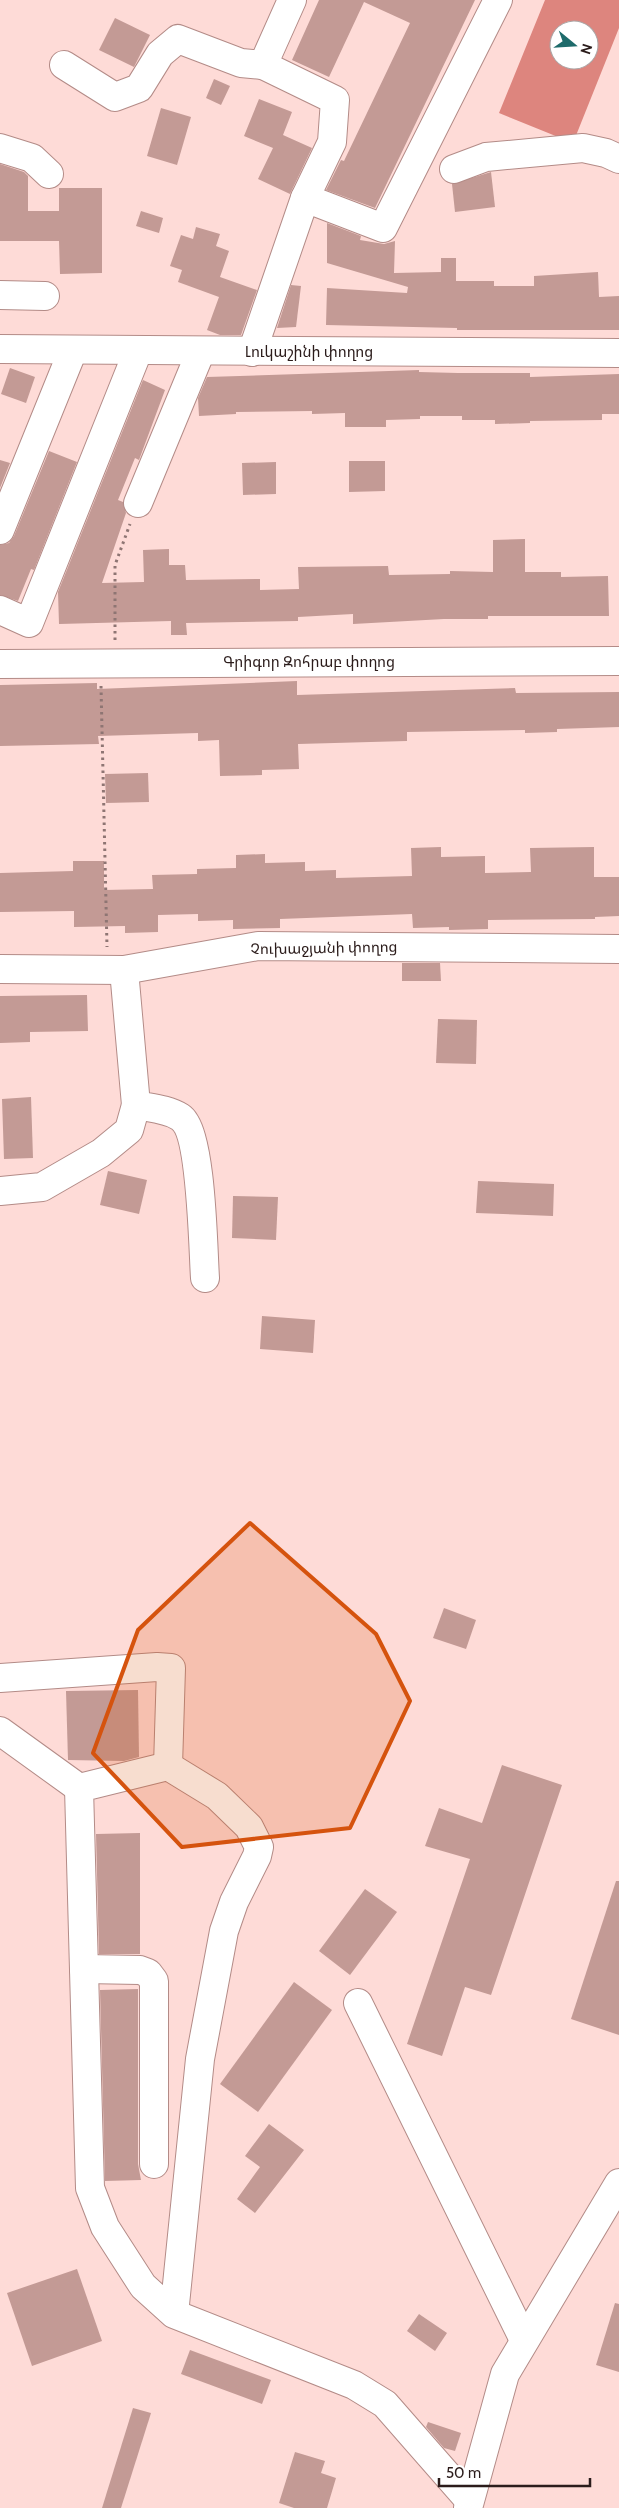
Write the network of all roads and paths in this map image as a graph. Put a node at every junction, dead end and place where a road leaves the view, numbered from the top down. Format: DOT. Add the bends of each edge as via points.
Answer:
graph roads {
  1 [pos="292,0"];
  2 [pos="498,0"];
  3 [pos="64,65"];
  4 [pos="263,65"];
  5 [pos="0,148"];
  6 [pos="619,159"];
  7 [pos="454,169"];
  8 [pos="49,174"];
  9 [pos="305,198"];
  10 [pos="0,295"];
  11 [pos="45,296"];
  12 [pos="0,349"];
  13 [pos="72,350"];
  14 [pos="138,351"];
  15 [pos="200,351"];
  16 [pos="252,352"];
  17 [pos="619,353"];
  18 [pos="138,503"];
  19 [pos="0,530"];
  20 [pos="0,610"];
  21 [pos="29,624"];
  22 [pos="619,661"];
  23 [pos="108,663"];
  24 [pos="9,664"];
  25 [pos="619,949"];
  26 [pos="0,969"];
  27 [pos="116,970"];
  28 [pos="136,1105"];
  29 [pos="0,1191"];
  30 [pos="205,1278"];
  31 [pos="0,1678"];
  32 [pos="0,1731"];
  33 [pos="168,1766"];
  34 [pos="78,1788"];
  35 [pos="84,1970"];
  36 [pos="358,2003"];
  37 [pos="154,2164"];
  38 [pos="619,2183"];
  39 [pos="174,2314"];
  40 [pos="524,2340"];
  41 [pos="469,2504"];
  1 -- 4 [label="street"];
  2 -- 9 [label="street" via="383,228"];
  3 -- 4 [label="street" via="115,97 139,88 160,54 178,39 240,63"];
  4 -- 9 [label="street" via="335,100 332,142"];
  5 -- 8 [label="street" via="32,158"];
  6 -- 7 [label="street" via="583,148 486,157"];
  9 -- 16 [label="street"];
  10 -- 11 [label="street"];
  12 -- 13 [label="street, Լուկաշինի փողոց"];
  13 -- 14 [label="street, Լուկաշինի փողոց"];
  13 -- 19 [label="street"];
  14 -- 15 [label="street, Լուկաշինի փողոց"];
  14 -- 21 [label="street"];
  15 -- 16 [label="street, Լուկաշինի փողոց"];
  15 -- 18 [label="street"];
  16 -- 17 [label="street, Լուկաշինի փողոց"];
  18 -- 23 [label="path" via="115,566"];
  20 -- 21 [label="street"];
  21 -- 24 [label="street"];
  22 -- 23 [label="street, Գրիգոր Զոհրաբ փողոց"];
  23 -- 24 [label="street, Գրիգոր Զոհրաբ փողոց"];
  23 -- 27 [label="path"];
  25 -- 27 [label="street, Չուխաջյանի փողոց" via="258,946"];
  26 -- 27 [label="street, Չուխաջյանի փողոց"];
  27 -- 28 [label="street"];
  28 -- 29 [label="street" via="129,1130 101,1153 42,1187"];
  28 -- 30 [label="street" via="182,1118 190,1132 198,1170"];
  31 -- 33 [label="street" via="171,1668"];
  32 -- 34 [label="street"];
  33 -- 34 [label="street"];
  33 -- 39 [label="street" via="217,1796 249,1827 259,1846 224,1931 202,2050"];
  34 -- 35 [label="street"];
  35 -- 37 [label="street" via="140,1970 148,1973 154,1981"];
  35 -- 39 [label="street" via="90,2188 105,2226 143,2286"];
  36 -- 40 [label="street"];
  38 -- 40 [label="street"];
  39 -- 41 [label="street" via="354,2385 384,2404"];
  40 -- 41 [label="street" via="505,2374"];
}
